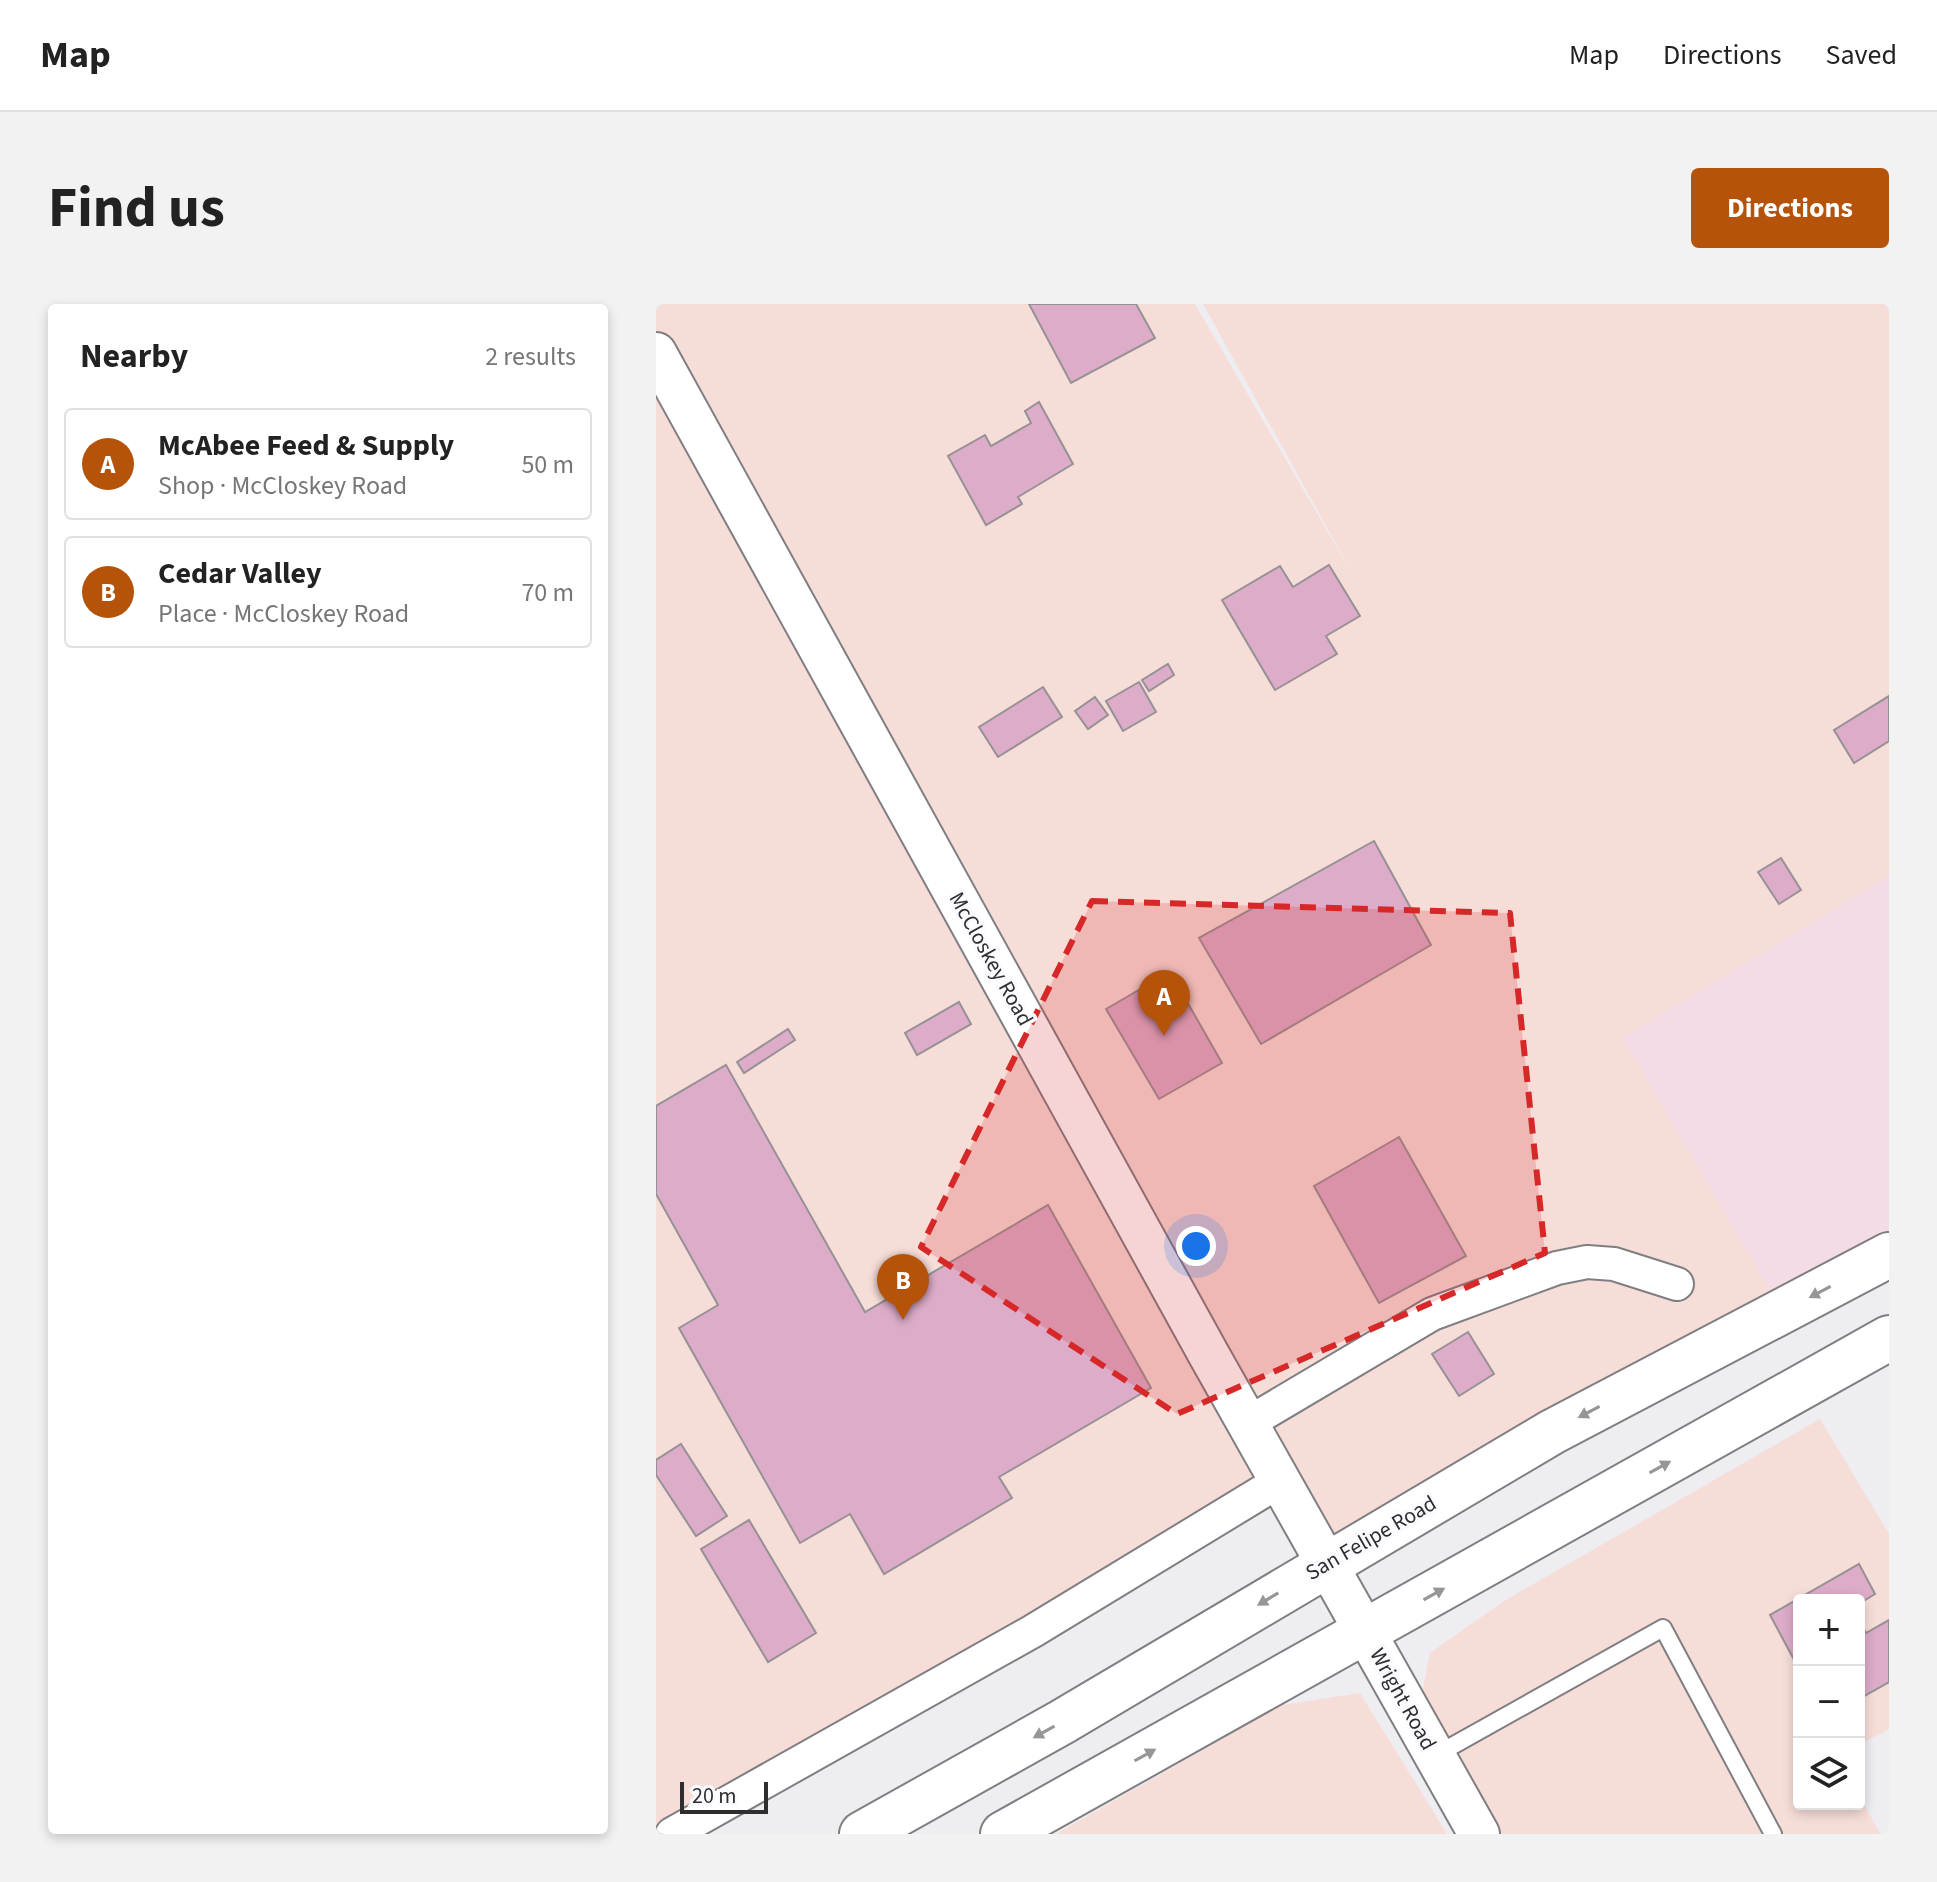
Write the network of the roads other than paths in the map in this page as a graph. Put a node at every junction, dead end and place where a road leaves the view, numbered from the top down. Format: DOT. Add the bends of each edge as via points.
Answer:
graph roads {
  1 [pos="656,353"];
  2 [pos="1889,1255"];
  3 [pos="1677,1284"];
  4 [pos="1889,1338"];
  5 [pos="1248,1423"];
  6 [pos="1280,1481"];
  7 [pos="1327,1563"];
  8 [pos="1366,1633"];
  9 [pos="1434,1756"];
  10 [pos="672,1834"];
  11 [pos="862,1834"];
  12 [pos="1003,1834"];
  13 [pos="1479,1834"];
  14 [pos="1773,1834"];
  1 -- 5 [label="street, McCloskey Road"];
  2 -- 7 [label="main road, San Felipe Road, one-way" via="1552,1432"];
  3 -- 5 [label="street" via="1614,1264 1557,1268 1432,1314"];
  8 -- 4 [label="main road, one-way"];
  5 -- 6 [label="street, McCloskey Road"];
  6 -- 7 [label="street, McCloskey Road"];
  6 -- 10 [label="street" via="1033,1631"];
  7 -- 8 [label="street, Wright Road"];
  7 -- 11 [label="main road, San Felipe Road, one-way"];
  8 -- 9 [label="street, Wright Road"];
  12 -- 8 [label="main road, one-way"];
  9 -- 13 [label="street, Wright Road"];
  9 -- 14 [label="lane" via="1663,1628"];
}
